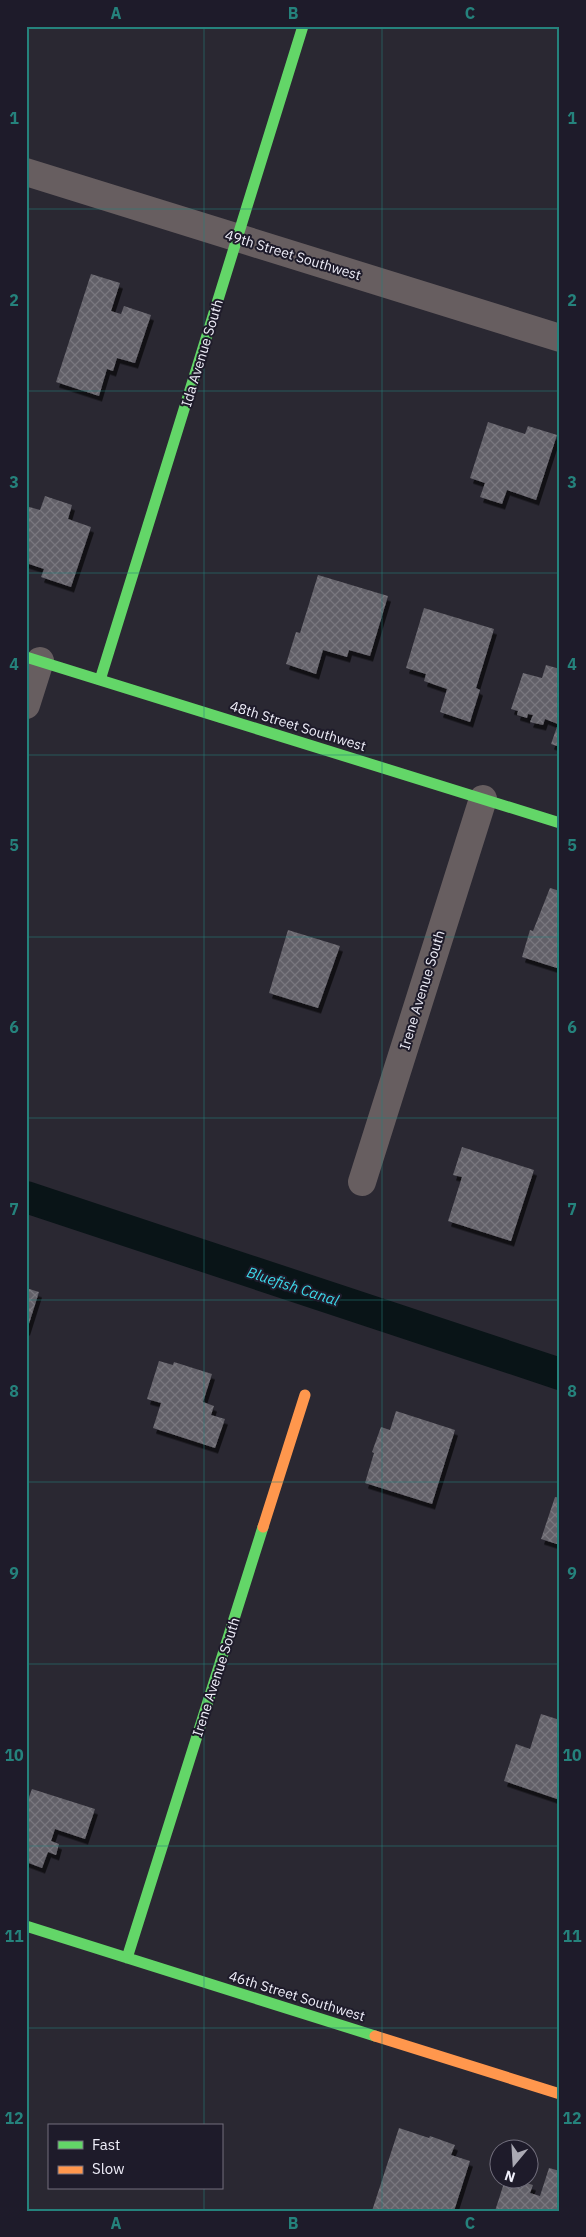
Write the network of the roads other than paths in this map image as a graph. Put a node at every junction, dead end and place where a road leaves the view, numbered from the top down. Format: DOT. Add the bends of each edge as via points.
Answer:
graph roads {
  1 [pos="303,26"];
  2 [pos="26,172"];
  3 [pos="238,238"];
  4 [pos="560,338"];
  5 [pos="33,659"];
  6 [pos="100,680"];
  7 [pos="26,705"];
  8 [pos="483,800"];
  9 [pos="560,823"];
  10 [pos="362,1182"];
  11 [pos="305,1395"];
  12 [pos="26,1926"];
  13 [pos="127,1958"];
  14 [pos="560,2094"];
  1 -- 3 [label="street, Ida Avenue South"];
  2 -- 3 [label="street, 49th Street Southwest"];
  3 -- 4 [label="street, 49th Street Southwest"];
  3 -- 6 [label="street, Ida Avenue South"];
  5 -- 6 [label="street, 48th Street Southwest"];
  5 -- 7 [label="street"];
  6 -- 8 [label="street, 48th Street Southwest"];
  8 -- 9 [label="street, 48th Street Southwest"];
  8 -- 10 [label="street, Irene Avenue South"];
  11 -- 13 [label="street, Irene Avenue South"];
  12 -- 13 [label="street, 46th Street Southwest"];
  13 -- 14 [label="street, 46th Street Southwest"];
}
